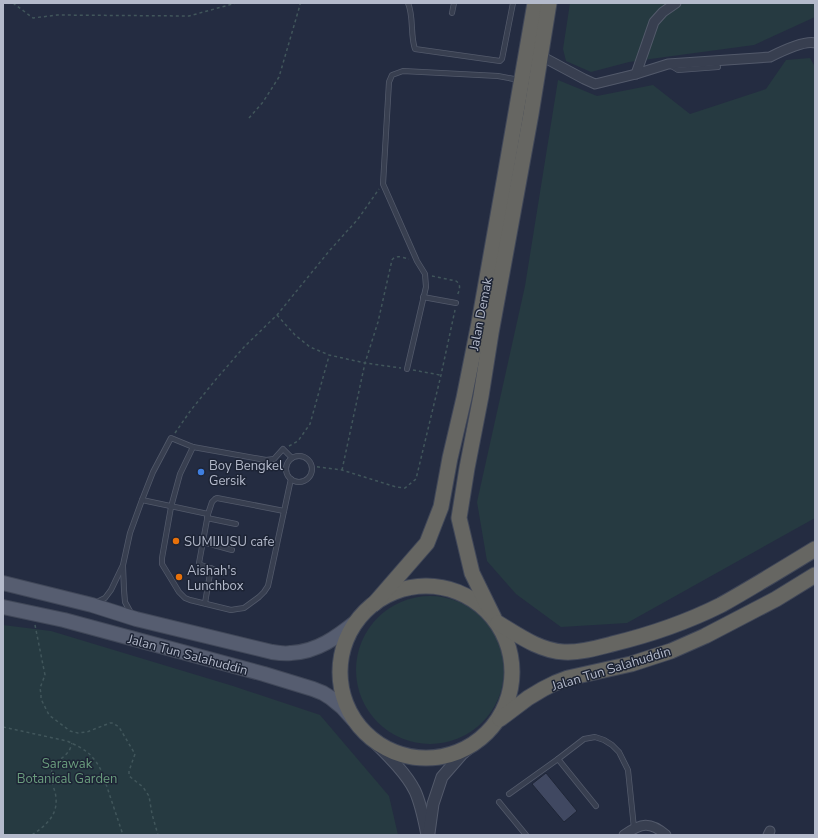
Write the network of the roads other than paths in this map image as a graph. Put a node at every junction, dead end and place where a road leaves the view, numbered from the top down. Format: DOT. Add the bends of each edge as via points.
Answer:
graph roads {
  1 [pos="408,3"];
  2 [pos="454,3"];
  3 [pos="513,3"];
  4 [pos="535,3"];
  5 [pos="550,3"];
  6 [pos="676,3"];
  7 [pos="452,14"];
  8 [pos="815,43"];
  9 [pos="541,56"];
  10 [pos="668,64"];
  11 [pos="718,67"];
  12 [pos="636,74"];
  13 [pos="522,80"];
  14 [pos="423,297"];
  15 [pos="456,303"];
  16 [pos="407,369"];
  17 [pos="193,447"];
  18 [pos="292,458"];
  19 [pos="291,479"];
  20 [pos="142,500"];
  21 [pos="171,507"];
  22 [pos="284,511"];
  23 [pos="208,516"];
  24 [pos="236,524"];
  25 [pos="203,542"];
  26 [pos="815,549"];
  27 [pos="232,550"];
  28 [pos="123,565"];
  29 [pos="211,568"];
  30 [pos="224,573"];
  31 [pos="815,575"];
  32 [pos="3,583"];
  33 [pos="205,604"];
  34 [pos="374,604"];
  35 [pos="92,605"];
  36 [pos="3,607"];
  37 [pos="136,619"];
  38 [pos="357,621"];
  39 [pos="496,621"];
  40 [pos="496,723"];
  41 [pos="364,732"];
  42 [pos="481,738"];
  43 [pos="558,759"];
  44 [pos="509,794"];
  45 [pos="499,802"];
  46 [pos="596,806"];
  47 [pos="634,828"];
  48 [pos="428,835"];
  49 [pos="526,835"];
  50 [pos="624,835"];
  51 [pos="666,835"];
  1 -- 3 [label="lane" via="414,49 500,61"];
  2 -- 7 [label="lane"];
  4 -- 13 [label="highway, Jalan Demak"];
  5 -- 9 [label="highway, Jalan Demak"];
  6 -- 12 [label="street" via="654,22"];
  8 -- 10 [label="street" via="804,44 770,57"];
  9 -- 12 [label="street" via="595,84"];
  9 -- 39 [label="highway, Jalan Demak" via="459,518 472,573"];
  10 -- 11 [label="lane" via="678,70"];
  10 -- 12 [label="street"];
  13 -- 14 [label="lane" via="498,76 403,71 392,75 388,82 383,184 425,274 426,287"];
  13 -- 34 [label="highway, Jalan Demak" via="476,338 441,507 427,543"];
  14 -- 15 [label="lane"];
  14 -- 16 [label="lane"];
  17 -- 18 [label="lane" via="266,460 274,459 284,449"];
  17 -- 20 [label="lane" via="171,438"];
  17 -- 21 [label="lane" via="180,474"];
  18 -- 19 [label="lane" via="286,468"];
  18 -- 19 [label="lane" via="296,456 307,459 311,471 303,480"];
  19 -- 22 [label="lane"];
  20 -- 21 [label="lane"];
  20 -- 28 [label="lane" via="130,533"];
  21 -- 23 [label="lane"];
  21 -- 33 [label="lane" via="162,564 185,598"];
  22 -- 23 [label="lane" via="217,498 213,500"];
  22 -- 33 [label="lane" via="268,586 264,592 244,608 231,610"];
  23 -- 24 [label="lane"];
  23 -- 25 [label="lane"];
  25 -- 27 [label="lane"];
  25 -- 29 [label="lane" via="199,563"];
  26 -- 39 [label="highway, Jalan Tun Salahuddin" via="720,605 688,620 636,638 588,650 550,650"];
  28 -- 35 [label="lane" via="105,598"];
  28 -- 37 [label="lane" via="126,602"];
  29 -- 30 [label="lane"];
  29 -- 33 [label="lane"];
  31 -- 40 [label="highway, Jalan Tun Salahuddin" via="776,599 678,648 631,664 555,683 528,698"];
  32 -- 35 [label="main road, Jalan Tun Salahuddin"];
  34 -- 38 [label="highway"];
  34 -- 39 [label="highway" via="407,588 437,586 459,592 472,599"];
  35 -- 37 [label="main road, Jalan Tun Salahuddin"];
  36 -- 41 [label="main road, Jalan Tun Salahuddin" via="64,620 313,689 342,707"];
  37 -- 38 [label="main road, Jalan Tun Salahuddin" via="265,651 291,653 324,645"];
  38 -- 41 [label="highway" via="344,647 340,675 346,702"];
  39 -- 40 [label="highway, Jalan Demak" via="509,647 512,660 508,699"];
  40 -- 42 [label="highway"];
  41 -- 42 [label="highway" via="380,745 398,754 425,758 451,754"];
  41 -- 48 [label="street" via="406,776 415,790"];
  42 -- 48 [label="street" via="462,754 442,777 433,804"];
  43 -- 44 [label="lane"];
  43 -- 46 [label="lane"];
  43 -- 47 [label="lane" via="584,739 595,738 612,745 619,752 628,770"];
  45 -- 49 [label="lane"];
  47 -- 50 [label="street"];
  47 -- 51 [label="street" via="641,825 654,826"];
}
